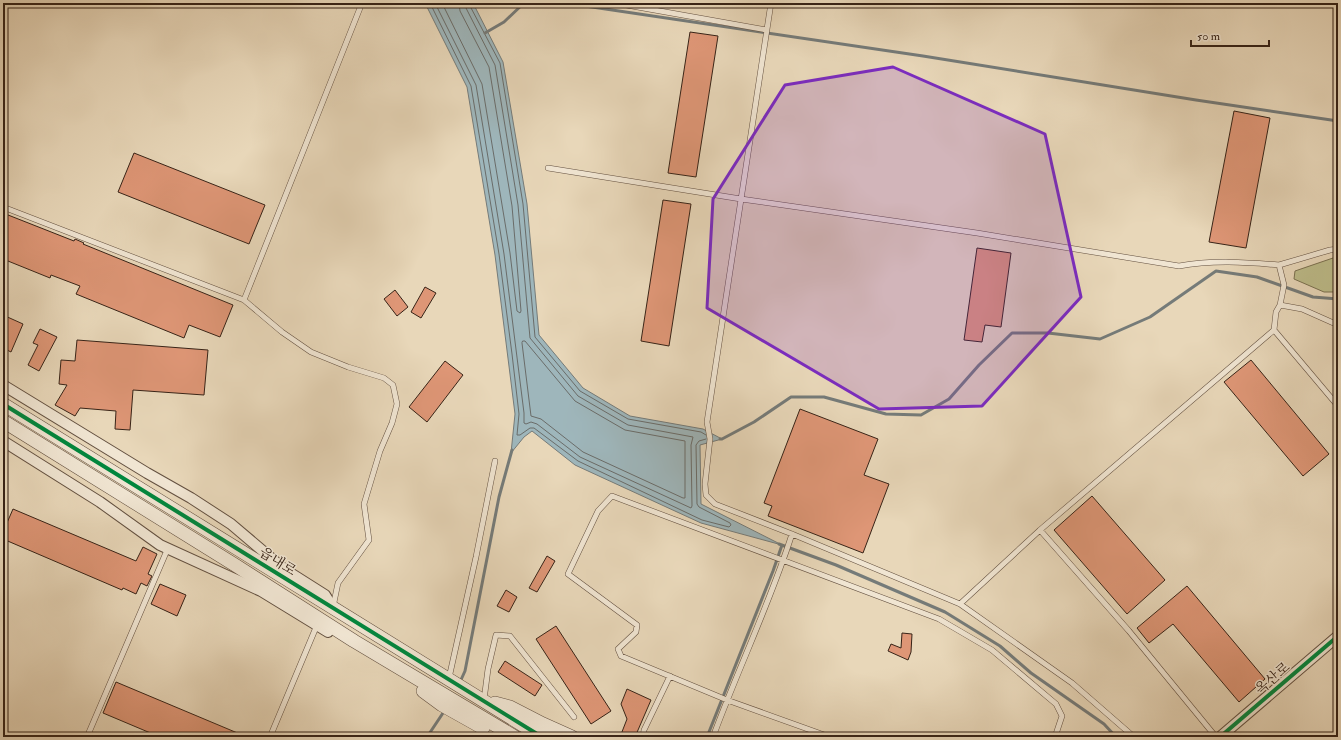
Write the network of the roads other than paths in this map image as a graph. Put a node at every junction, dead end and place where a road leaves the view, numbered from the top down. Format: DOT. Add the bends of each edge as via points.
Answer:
graph roads {
  1 [pos="6,3"];
  2 [pos="362,3"];
  3 [pos="615,3"];
  4 [pos="771,3"];
  5 [pos="3,10"];
  6 [pos="767,30"];
  7 [pos="548,168"];
  8 [pos="741,199"];
  9 [pos="3,207"];
  10 [pos="1338,249"];
  11 [pos="1279,265"];
  12 [pos="244,300"];
  13 [pos="1280,305"];
  14 [pos="1338,325"];
  15 [pos="1274,330"];
  16 [pos="3,385"];
  17 [pos="3,404"];
  18 [pos="1338,406"];
  19 [pos="3,421"];
  20 [pos="3,441"];
  21 [pos="495,461"];
  22 [pos="1040,530"];
  23 [pos="792,534"];
  24 [pos="168,548"];
  25 [pos="784,561"];
  26 [pos="960,604"];
  27 [pos="333,608"];
  28 [pos="317,625"];
  29 [pos="1338,636"];
  30 [pos="371,651"];
  31 [pos="670,676"];
  32 [pos="450,680"];
  33 [pos="727,700"];
  34 [pos="484,701"];
  35 [pos="574,717"];
  36 [pos="87,737"];
  37 [pos="270,737"];
  38 [pos="498,737"];
  39 [pos="514,737"];
  40 [pos="542,737"];
  41 [pos="572,737"];
  42 [pos="643,737"];
  43 [pos="713,737"];
  44 [pos="830,737"];
  45 [pos="1055,737"];
  46 [pos="1134,737"];
  47 [pos="1216,737"];
  48 [pos="1220,737"];
  1 -- 5 [label="lane"];
  2 -- 12 [label="lane"];
  3 -- 6 [label="lane"];
  4 -- 6 [label="lane"];
  6 -- 8 [label="lane"];
  7 -- 8 [label="lane"];
  8 -- 11 [label="lane" via="977,233 1179,266 1199,262"];
  8 -- 23 [label="lane" via="707,422 710,439 706,495 715,504"];
  9 -- 12 [label="lane"];
  10 -- 11 [label="lane"];
  11 -- 13 [label="lane" via="1284,286"];
  12 -- 27 [label="lane" via="311,352 384,378 393,385 397,404 364,504 369,540 338,583"];
  13 -- 14 [label="lane" via="1302,309"];
  13 -- 15 [label="lane" via="1276,312"];
  15 -- 18 [label="lane"];
  15 -- 22 [label="lane"];
  16 -- 27 [label="street" via="231,524 284,569 325,595"];
  17 -- 27 [label="street, 읍내로"];
  19 -- 30 [label="street, 읍내로"];
  20 -- 24 [label="street"];
  21 -- 32 [label="lane"];
  22 -- 26 [label="lane"];
  22 -- 47 [label="lane" via="1128,630"];
  23 -- 25 [label="lane"];
  23 -- 26 [label="lane"];
  24 -- 28 [label="street" via="261,591"];
  24 -- 36 [label="lane"];
  25 -- 31 [label="lane" via="612,496 598,511 568,574 637,625 636,632 618,649 621,656"];
  25 -- 33 [label="lane"];
  25 -- 45 [label="lane" via="939,619 992,650 1056,704 1062,716"];
  26 -- 46 [label="lane" via="1072,683"];
  27 -- 32 [label="street, 읍내로"];
  28 -- 30 [label="street"];
  28 -- 37 [label="lane"];
  29 -- 48 [label="street, 옥산로"];
  30 -- 38 [label="street" via="447,708"];
  30 -- 39 [label="street, 읍내로"];
  31 -- 33 [label="lane"];
  31 -- 42 [label="lane"];
  32 -- 34 [label="street, 읍내로"];
  33 -- 43 [label="lane"];
  33 -- 44 [label="lane"];
  34 -- 35 [label="lane" via="496,635 510,636"];
  34 -- 40 [label="street, 읍내로"];
  34 -- 41 [label="street" via="510,707"];
}
